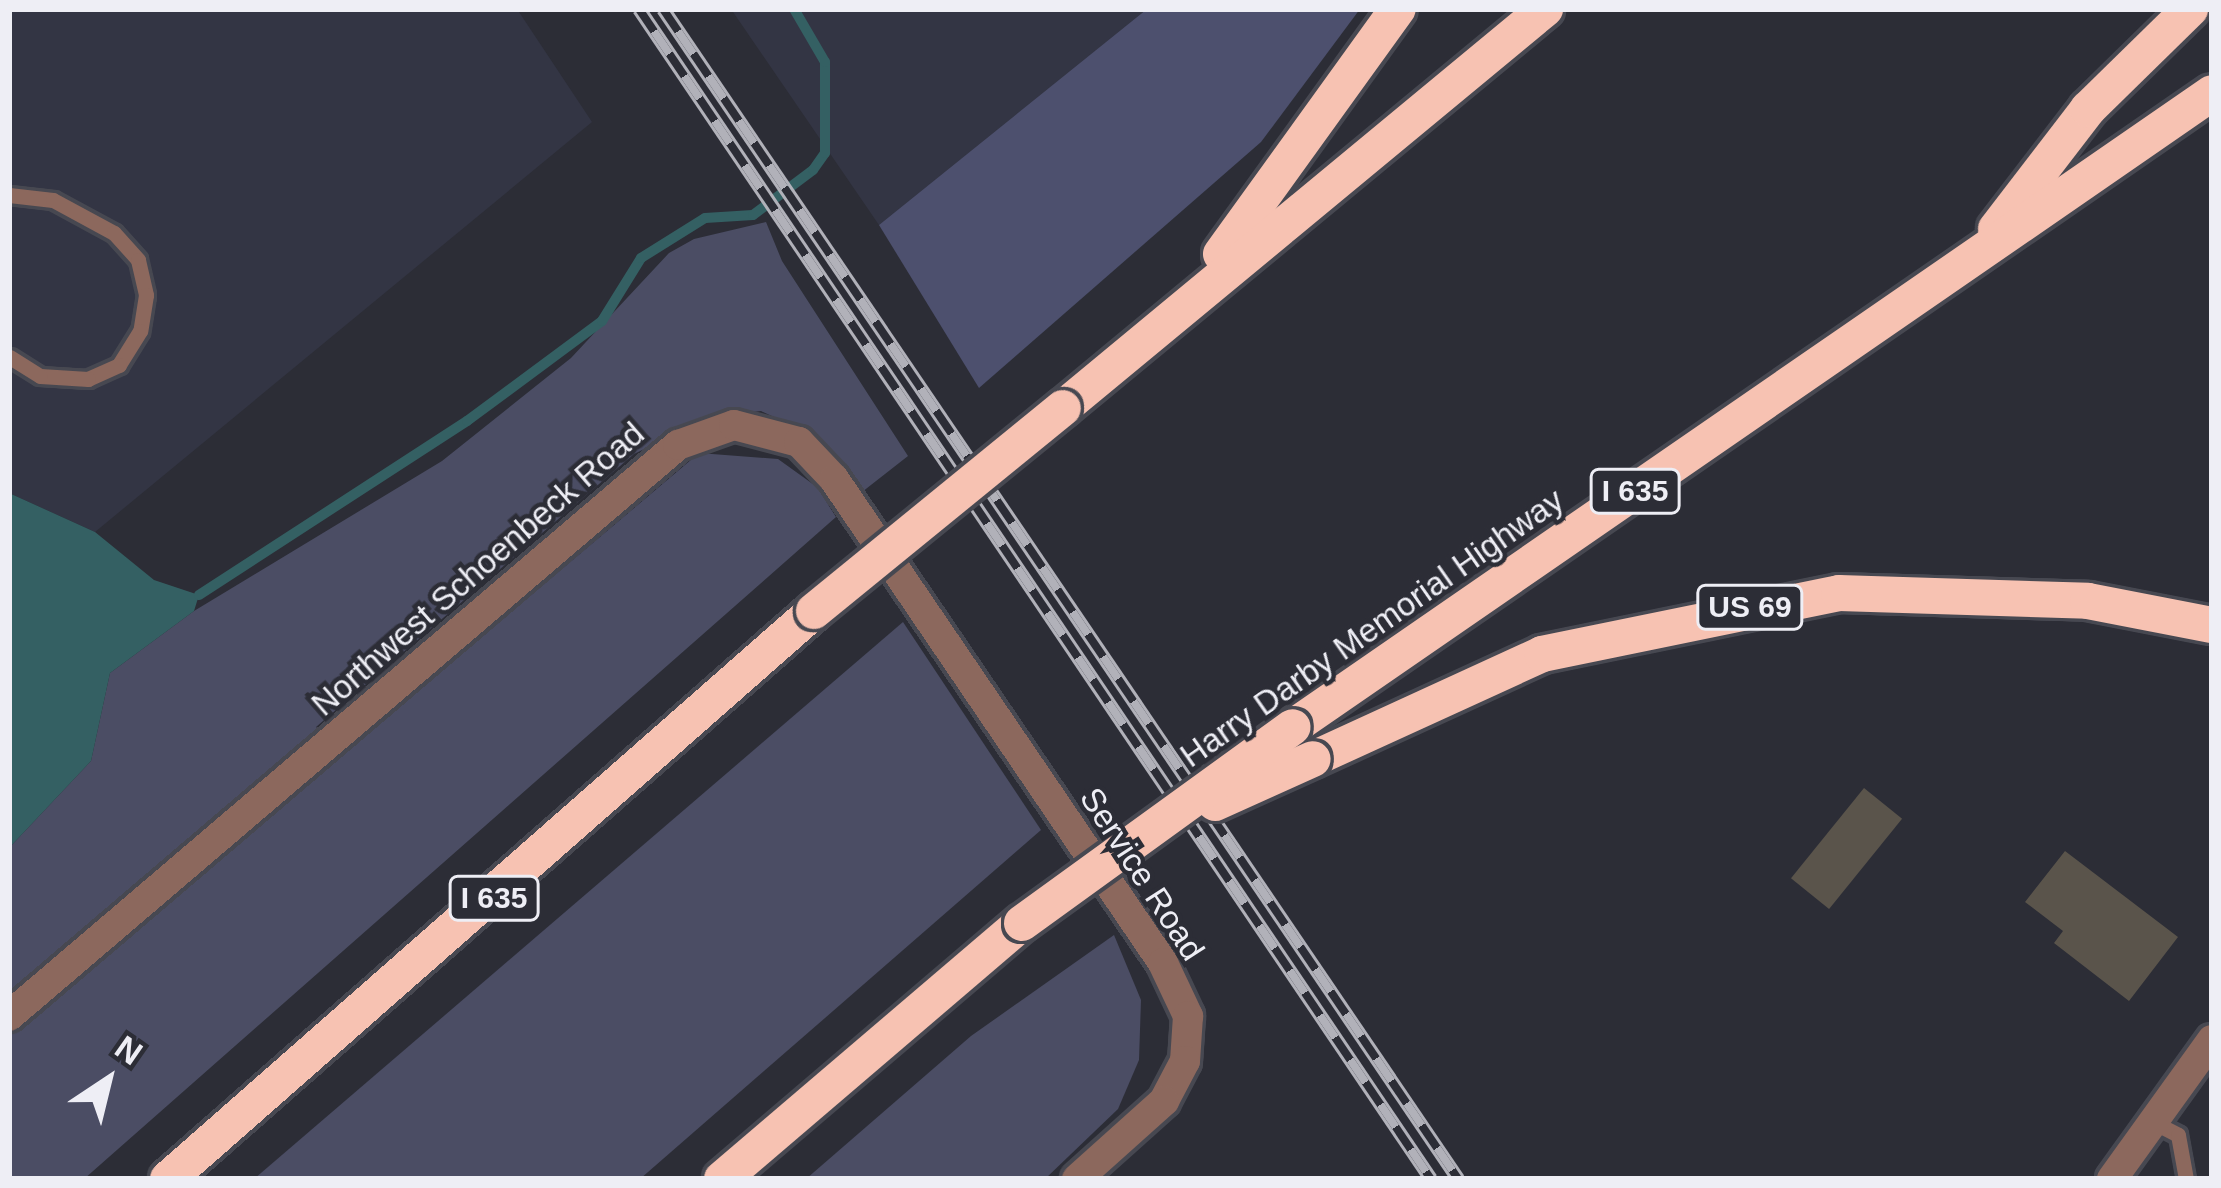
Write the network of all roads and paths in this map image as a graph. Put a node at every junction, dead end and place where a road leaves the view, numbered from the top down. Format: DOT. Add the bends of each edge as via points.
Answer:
graph roads {
  1 [pos="1398,9"];
  2 [pos="1545,9"];
  3 [pos="2190,9"];
  4 [pos="2212,94"];
  5 [pos="9,195"];
  6 [pos="1976,256"];
  7 [pos="1190,296"];
  8 [pos="9,357"];
  9 [pos="2212,625"];
  10 [pos="1006,734"];
  11 [pos="1151,832"];
  12 [pos="9,1016"];
  13 [pos="2212,1040"];
  14 [pos="2153,1122"];
  15 [pos="168,1179"];
  16 [pos="722,1179"];
  17 [pos="1077,1179"];
  18 [pos="2112,1179"];
  19 [pos="2186,1179"];
  1 -- 7 [label="highway"];
  2 -- 7 [label="highway, I 635"];
  3 -- 6 [label="highway" via="2088,109"];
  4 -- 6 [label="highway, Harry Darby Memorial Highway / I 635"];
  5 -- 8 [label="lane" via="53,200 114,232 137,260 146,295 140,331 119,364 88,379 40,376"];
  6 -- 11 [label="highway, Harry Darby Memorial Highway / I 635, bridge"];
  7 -- 15 [label="highway, I 635, bridge" via="814,611"];
  9 -- 11 [label="highway, US 69, bridge" via="2088,601 1839,593 1542,654"];
  10 -- 12 [label="street, Northwest Schoenbeck Road" via="834,479 799,442 734,425 678,445"];
  10 -- 17 [label="street, Service Road" via="1163,963 1188,1016 1178,1081"];
  11 -- 16 [label="highway, Harry Darby Memorial Highway / I 635, bridge" via="1022,923"];
  13 -- 14 [label="street"];
  14 -- 18 [label="street"];
  14 -- 19 [label="lane" via="2178,1136"];
}
